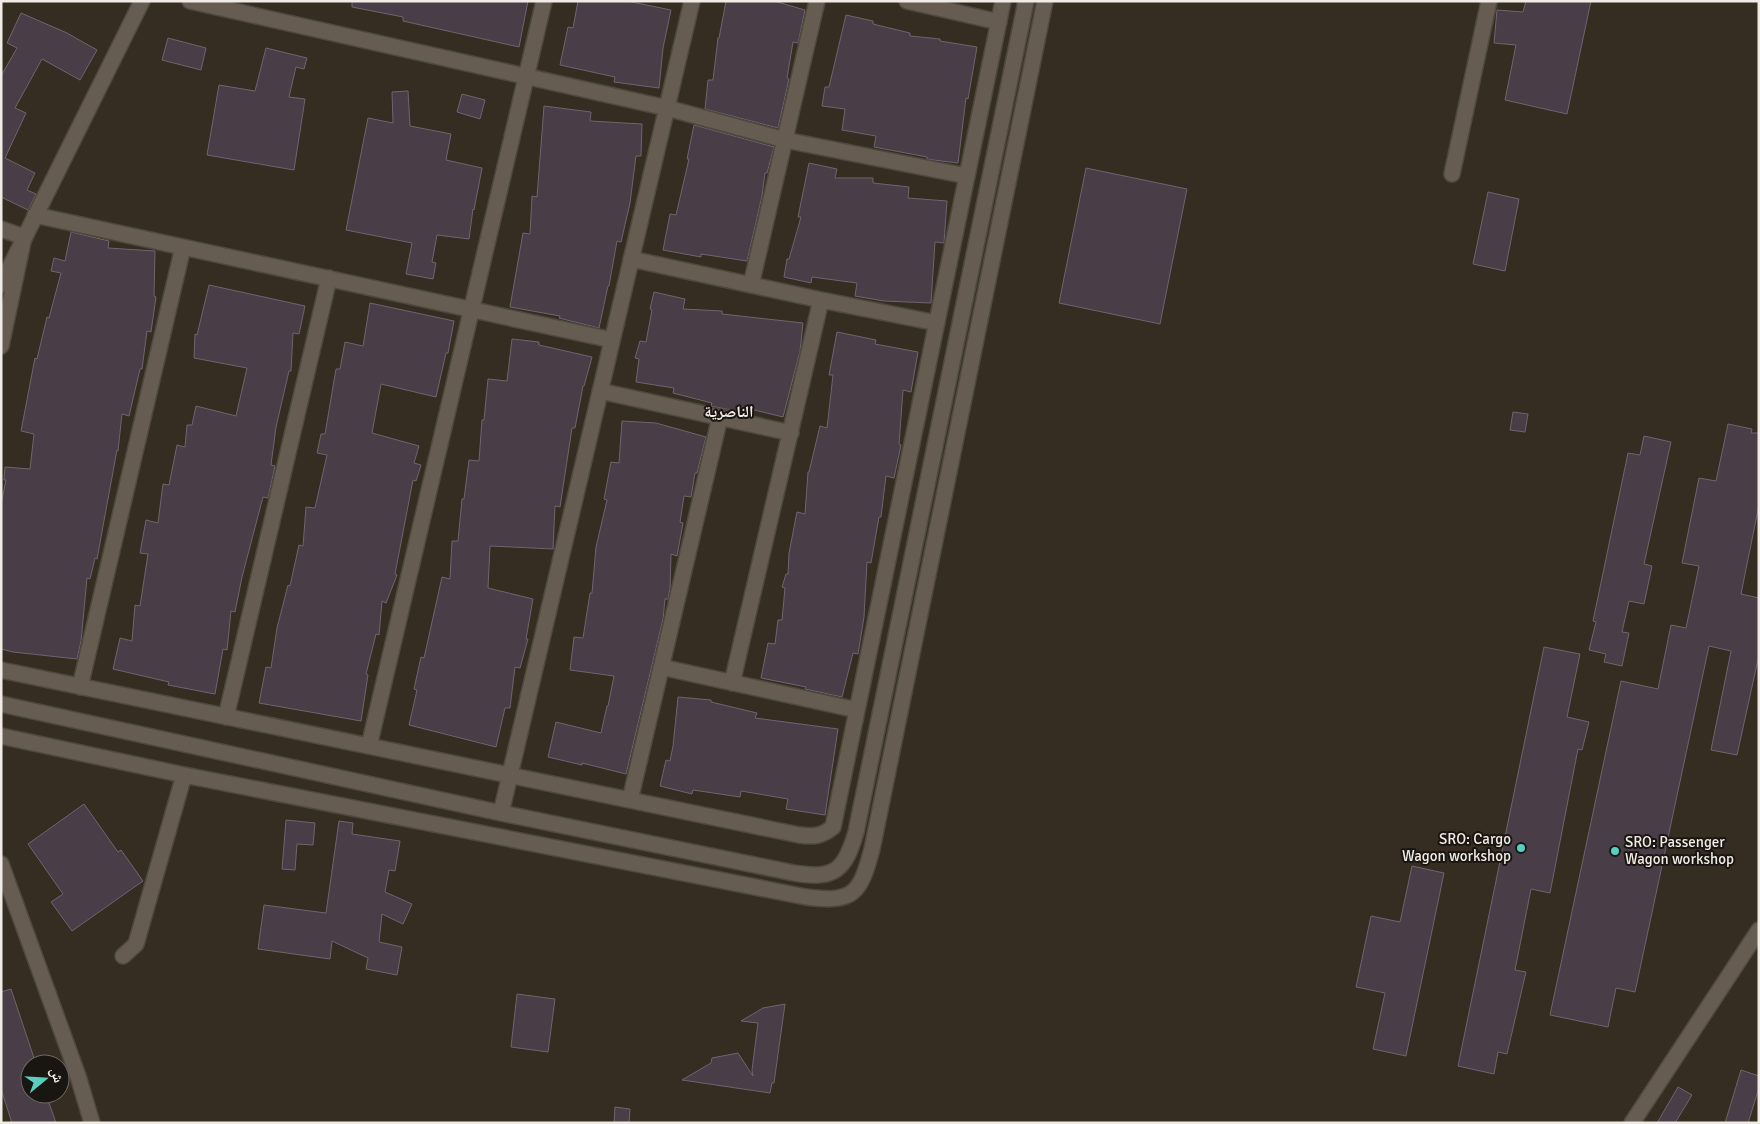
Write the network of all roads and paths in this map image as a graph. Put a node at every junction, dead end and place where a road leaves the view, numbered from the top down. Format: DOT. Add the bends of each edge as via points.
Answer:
graph roads {
  1 [pos="142,1"];
  2 [pos="190,1"];
  3 [pos="544,1"];
  4 [pos="692,1"];
  5 [pos="817,1"];
  6 [pos="907,1"];
  7 [pos="1003,1"];
  8 [pos="1026,1"];
  9 [pos="1045,1"];
  10 [pos="1489,1"];
  11 [pos="999,22"];
  12 [pos="526,76"];
  13 [pos="667,108"];
  14 [pos="784,140"];
  15 [pos="1452,174"];
  16 [pos="967,176"];
  17 [pos="36,215"];
  18 [pos="1,229"];
  19 [pos="24,237"];
  20 [pos="184,247"];
  21 [pos="631,259"];
  22 [pos="329,278"];
  23 [pos="1,285"];
  24 [pos="750,285"];
  25 [pos="821,300"];
  26 [pos="471,310"];
  27 [pos="937,323"];
  28 [pos="612,340"];
  29 [pos="1,346"];
  30 [pos="600,391"];
  31 [pos="720,417"];
  32 [pos="791,433"];
  33 [pos="661,668"];
  34 [pos="1,670"];
  35 [pos="732,683"];
  36 [pos="80,687"];
  37 [pos="1,704"];
  38 [pos="857,710"];
  39 [pos="226,717"];
  40 [pos="1,736"];
  41 [pos="369,746"];
  42 [pos="184,775"];
  43 [pos="510,775"];
  44 [pos="630,800"];
  45 [pos="500,813"];
  46 [pos="1,864"];
  47 [pos="1759,930"];
  48 [pos="123,956"];
  49 [pos="92,1123"];
  50 [pos="1632,1123"];
  1 -- 17 [label="street"];
  2 -- 12 [label="street"];
  3 -- 12 [label="street"];
  4 -- 13 [label="street"];
  5 -- 14 [label="street"];
  6 -- 11 [label="street"];
  7 -- 11 [label="street"];
  8 -- 45 [label="street" via="856,832 846,860 832,872 809,876"];
  9 -- 42 [label="street" via="872,849 866,872 855,891 848,897 806,897"];
  10 -- 15 [label="street"];
  11 -- 16 [label="street"];
  12 -- 13 [label="street"];
  12 -- 26 [label="street"];
  13 -- 14 [label="street"];
  13 -- 21 [label="street"];
  14 -- 16 [label="street"];
  14 -- 24 [label="street"];
  16 -- 27 [label="street"];
  17 -- 19 [label="street"];
  17 -- 20 [label="street"];
  18 -- 19 [label="street"];
  19 -- 23 [label="street"];
  19 -- 29 [label="street"];
  20 -- 22 [label="street"];
  20 -- 36 [label="street"];
  21 -- 24 [label="street"];
  21 -- 28 [label="street"];
  22 -- 26 [label="street"];
  22 -- 39 [label="street"];
  24 -- 25 [label="street"];
  25 -- 27 [label="street"];
  25 -- 32 [label="street"];
  26 -- 28 [label="street"];
  26 -- 41 [label="street"];
  27 -- 38 [label="street"];
  28 -- 30 [label="street"];
  30 -- 31 [label="street"];
  30 -- 43 [label="street"];
  31 -- 32 [label="street"];
  31 -- 33 [label="street"];
  32 -- 35 [label="street"];
  33 -- 35 [label="street"];
  33 -- 44 [label="street"];
  34 -- 36 [label="street"];
  35 -- 38 [label="street"];
  36 -- 39 [label="street"];
  37 -- 45 [label="street"];
  38 -- 44 [label="street" via="833,827 818,836 799,835"];
  39 -- 41 [label="street"];
  40 -- 42 [label="street"];
  41 -- 43 [label="street"];
  42 -- 48 [label="street" via="136,944"];
  43 -- 44 [label="street"];
  43 -- 45 [label="street"];
  46 -- 49 [label="street"];
  47 -- 50 [label="street"];
}
